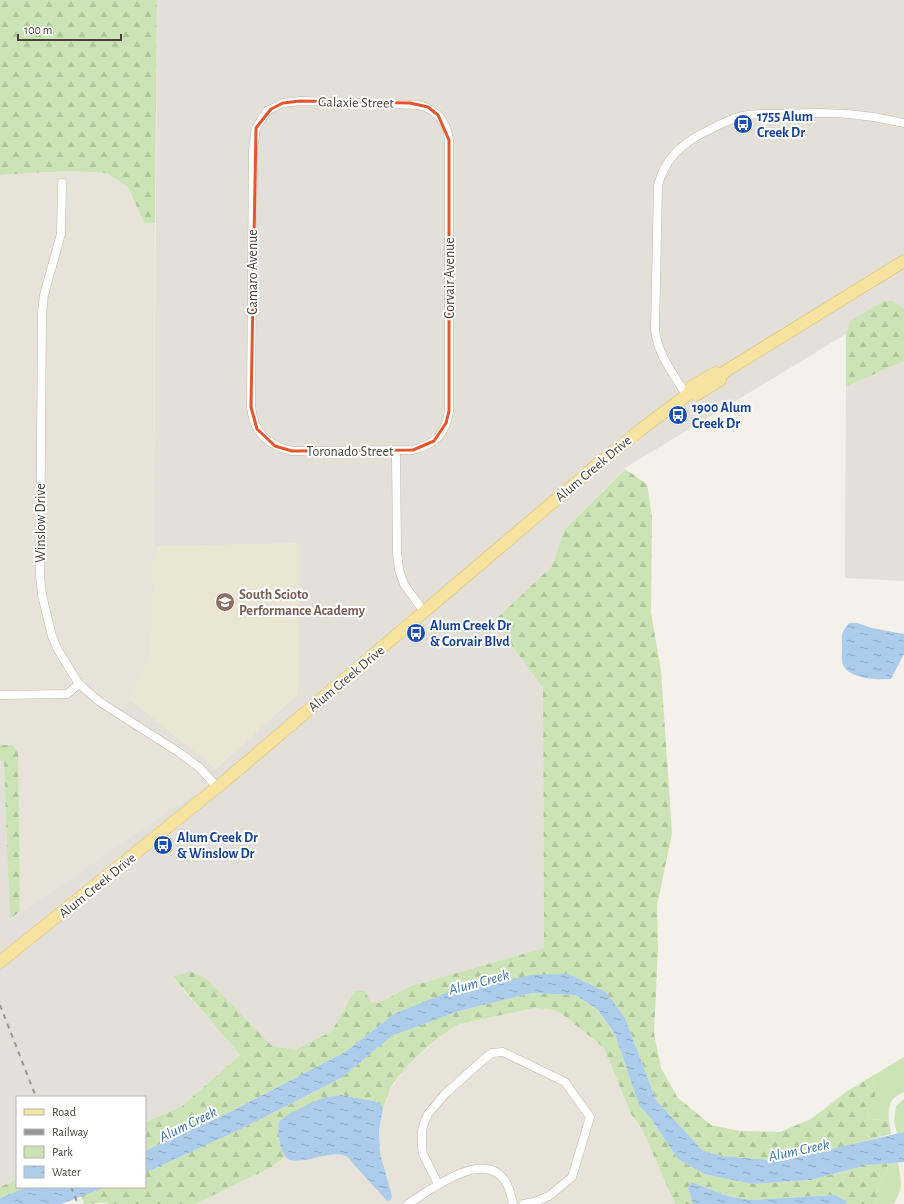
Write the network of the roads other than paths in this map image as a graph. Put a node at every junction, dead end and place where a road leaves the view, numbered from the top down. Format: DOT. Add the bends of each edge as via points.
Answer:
graph roads {
  1 [pos="267,111"];
  2 [pos="442,119"];
  3 [pos="904,123"];
  4 [pos="62,183"];
  5 [pos="904,261"];
  6 [pos="689,394"];
  7 [pos="261,435"];
  8 [pos="440,436"];
  9 [pos="396,451"];
  10 [pos="424,612"];
  11 [pos="79,684"];
  12 [pos="0,695"];
  13 [pos="216,787"];
  14 [pos="0,962"];
  15 [pos="438,1184"];
  16 [pos="408,1204"];
  17 [pos="512,1204"];
  18 [pos="524,1204"];
  1 -- 2 [label="street, Galaxie Street" via="283,103 300,102 410,104 428,107"];
  1 -- 7 [label="street, Camaro Avenue" via="256,128 253,149 252,407 254,422"];
  2 -- 8 [label="street, Corvair Avenue" via="449,140 449,411"];
  3 -- 6 [label="street" via="848,114 795,113 746,116 729,120 696,136 670,158 658,185 655,330 657,345 667,366"];
  4 -- 11 [label="street, Winslow Drive" via="60,234 44,295 42,313 40,575 52,636"];
  5 -- 6 [label="main road, Alum Creek Drive" via="722,374 716,373 691,387"];
  6 -- 10 [label="main road, Alum Creek Drive" via="599,463"];
  7 -- 9 [label="street, Toronado Street" via="275,446 292,451"];
  8 -- 9 [label="street, Toronado Street" via="428,446"];
  9 -- 10 [label="street" via="399,570 407,589"];
  10 -- 13 [label="main road, Alum Creek Drive"];
  11 -- 12 [label="street" via="67,694"];
  11 -- 13 [label="street, Winslow Drive" via="100,702 200,768"];
  13 -- 14 [label="main road, Alum Creek Drive"];
  15 -- 16 [label="street"];
  15 -- 17 [label="street" via="474,1168 493,1170 503,1178 510,1189"];
  15 -- 18 [label="street" via="422,1148 422,1131 428,1114 444,1094 483,1060 492,1053 503,1052 565,1082 590,1117 572,1177 549,1196"];
}
